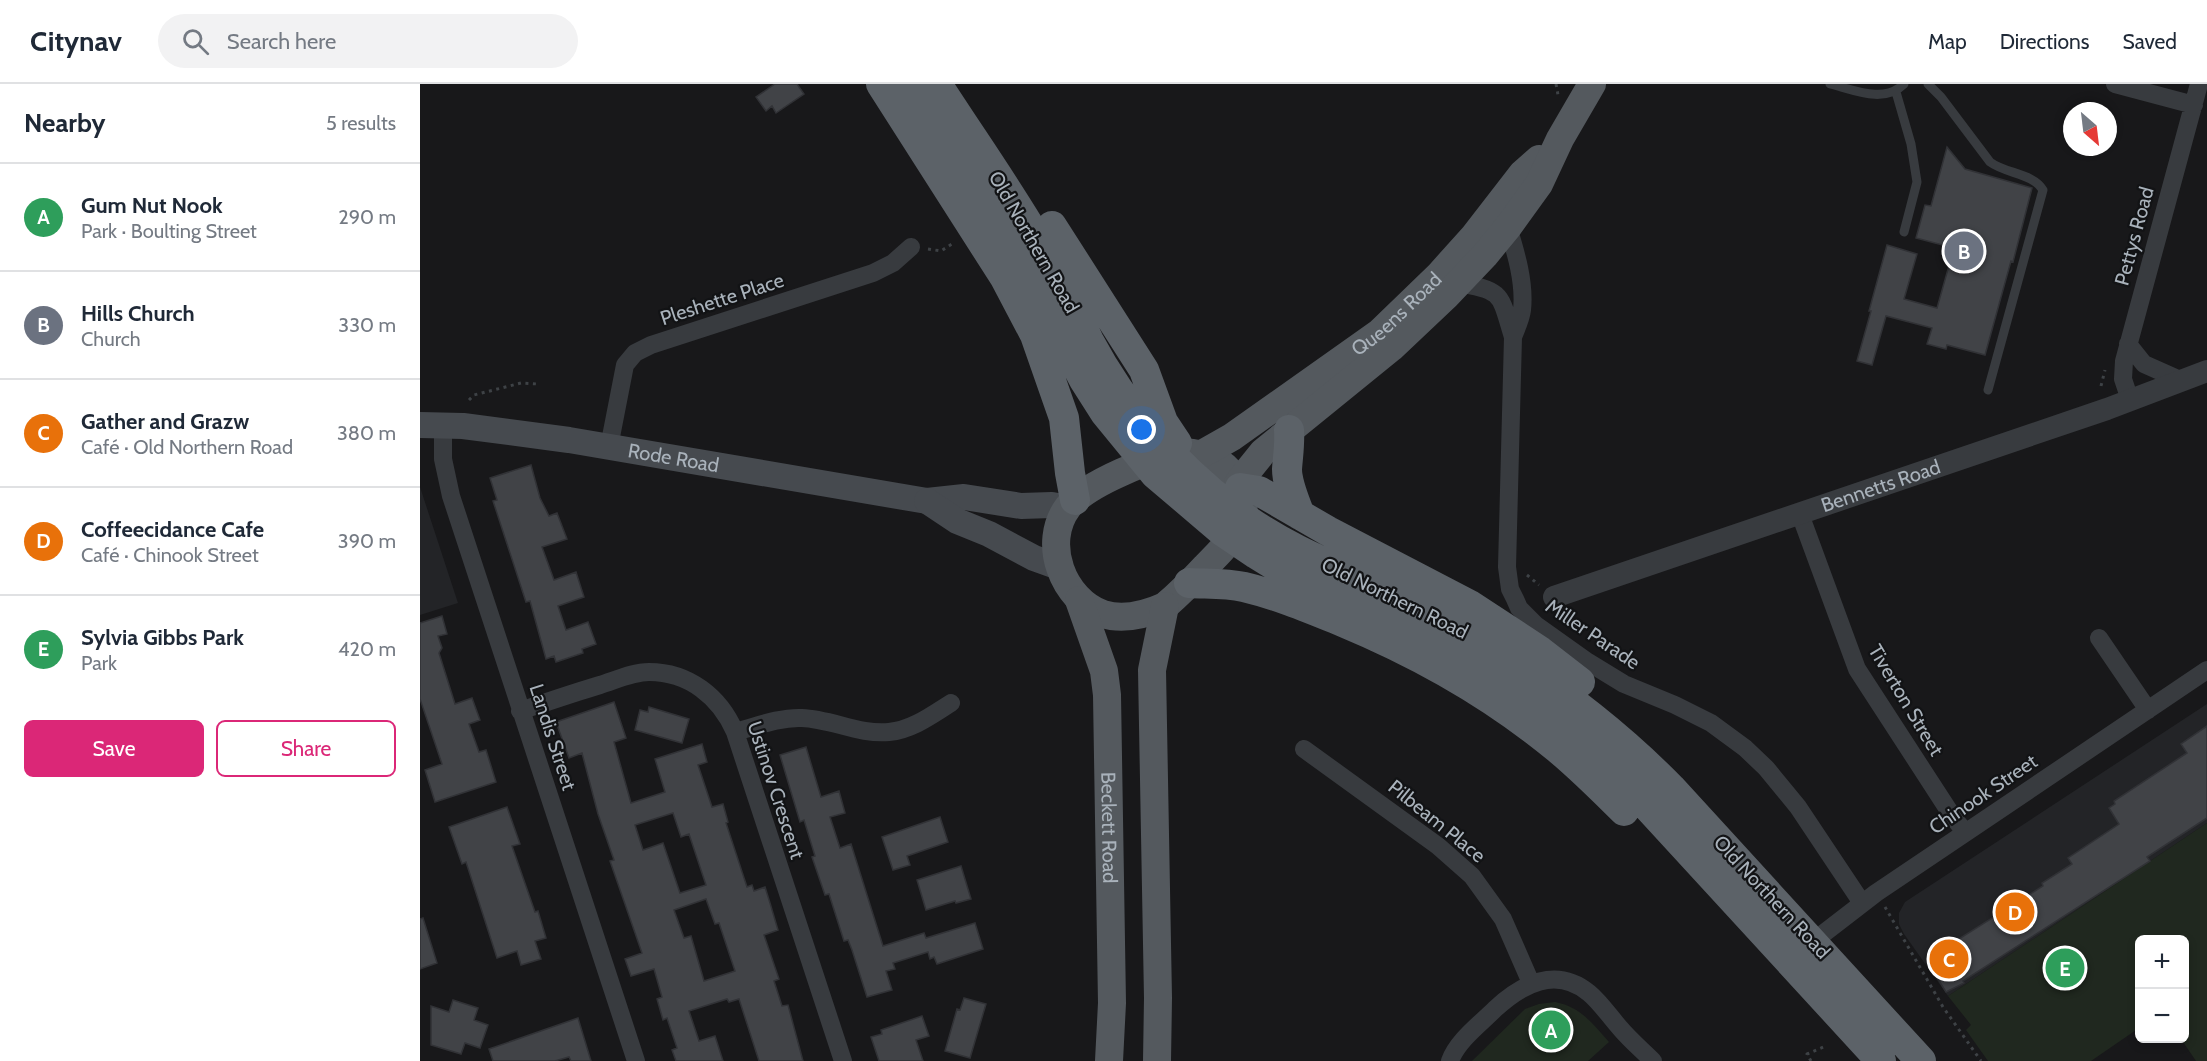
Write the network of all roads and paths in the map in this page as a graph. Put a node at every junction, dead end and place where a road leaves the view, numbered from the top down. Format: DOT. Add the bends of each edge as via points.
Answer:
graph roads {
  1 [pos="881,84"];
  2 [pos="908,84"];
  3 [pos="937,84"];
  4 [pos="962,84"];
  5 [pos="1556,84"];
  6 [pos="1592,84"];
  7 [pos="1830,84"];
  8 [pos="1904,84"];
  9 [pos="1928,84"];
  10 [pos="2115,84"];
  11 [pos="2199,84"];
  12 [pos="1896,92"];
  13 [pos="1558,96"];
  14 [pos="2194,105"];
  15 [pos="1560,138"];
  16 [pos="1508,227"];
  17 [pos="1904,232"];
  18 [pos="1020,236"];
  19 [pos="961,239"];
  20 [pos="912,247"];
  21 [pos="1458,283"];
  22 [pos="1513,337"];
  23 [pos="2128,344"];
  24 [pos="2207,371"];
  25 [pos="2180,380"];
  26 [pos="538,384"];
  27 [pos="1988,390"];
  28 [pos="469,400"];
  29 [pos="2130,400"];
  30 [pos="431,425"];
  31 [pos="1289,430"];
  32 [pos="609,447"];
  33 [pos="1192,453"];
  34 [pos="1239,485"];
  35 [pos="927,501"];
  36 [pos="1071,504"];
  37 [pos="1800,514"];
  38 [pos="1300,515"];
  39 [pos="1059,567"];
  40 [pos="1323,576"];
  41 [pos="1189,583"];
  42 [pos="1554,597"];
  43 [pos="1079,600"];
  44 [pos="1165,606"];
  45 [pos="2099,638"];
  46 [pos="2207,670"];
  47 [pos="951,703"];
  48 [pos="2148,710"];
  49 [pos="520,711"];
  50 [pos="735,732"];
  51 [pos="1305,750"];
  52 [pos="1671,788"];
  53 [pos="1965,832"];
  54 [pos="1713,879"];
  55 [pos="1869,898"];
  56 [pos="1812,941"];
  57 [pos="1788,961"];
  58 [pos="1531,983"];
  59 [pos="1826,1046"];
  60 [pos="636,1061"];
  61 [pos="843,1061"];
  62 [pos="1109,1061"];
  63 [pos="1156,1061"];
  64 [pos="1450,1061"];
  65 [pos="1653,1061"];
  66 [pos="1811,1061"];
  67 [pos="1881,1061"];
  68 [pos="1921,1061"];
  69 [pos="1981,1061"];
  1 -- 36 [label="highway" via="1005,278 1035,335 1064,417"];
  2 -- 18 [label="highway, Old Northern Road"];
  3 -- 18 [label="highway, Old Northern Road"];
  4 -- 33 [label="highway" via="1144,370 1163,422"];
  5 -- 13 [label="path"];
  6 -- 15 [label="main road, Queens Road"];
  7 -- 12 [label="lane" via="1874,96"];
  8 -- 12 [label="lane"];
  9 -- 27 [label="lane" via="1990,162 2033,180 2043,190"];
  10 -- 14 [label="street"];
  11 -- 14 [label="street, Pettys Road"];
  12 -- 17 [label="lane" via="1917,182"];
  14 -- 23 [label="street, Pettys Road"];
  15 -- 16 [label="main road, Queens Road" via="1539,184"];
  15 -- 33 [label="main road, Queens Road" via="1522,174 1439,275 1378,333 1232,437"];
  16 -- 21 [label="main road, Queens Road"];
  16 -- 22 [label="street, Miller Parade" via="1522,291 1522,312"];
  18 -- 40 [label="highway, Old Northern Road" via="1050,262 1089,341 1149,431 1236,512 1293,549"];
  19 -- 20 [label="path" via="941,251"];
  20 -- 32 [label="street, Pleshette Place" via="873,273 635,353 626,364"];
  21 -- 22 [label="street, Miller Parade" via="1484,287 1497,296"];
  21 -- 31 [label="main road, Queens Road" via="1391,348"];
  22 -- 55 [label="street, Miller Parade" via="1507,567 1510,589 1519,608 1536,625 1608,675 1694,713 1745,748 1786,789"];
  23 -- 25 [label="street" via="2144,364"];
  23 -- 29 [label="street, Pettys Road" via="2123,379"];
  24 -- 25 [label="street, Bennetts Road"];
  25 -- 29 [label="street, Bennetts Road"];
  26 -- 28 [label="path" via="521,382 474,395"];
  29 -- 37 [label="street, Bennetts Road"];
  30 -- 32 [label="main road, Rode Road" via="500,430"];
  30 -- 49 [label="street, Landis Street"];
  31 -- 34 [label="main road, Queens Road" via="1263,452"];
  31 -- 38 [label="highway" via="1288,478"];
  32 -- 35 [label="main road, Rode Road"];
  33 -- 34 [label="main road" via="1225,467"];
  33 -- 36 [label="main road" via="1167,454 1131,468"];
  34 -- 38 [label="highway" via="1259,491"];
  34 -- 41 [label="main road" via="1243,515 1235,534"];
  35 -- 36 [label="main road, Rode Road" via="964,497 1021,506"];
  35 -- 39 [label="main road, Rode Road" via="957,521"];
  36 -- 39 [label="main road" via="1061,521 1056,543"];
  37 -- 42 [label="street, Bennetts Road"];
  37 -- 53 [label="street, Tiverton Street" via="1857,669"];
  38 -- 52 [label="highway" via="1447,592 1574,676 1654,752"];
  39 -- 43 [label="main road"];
  40 -- 52 [label="highway, Old Northern Road" via="1427,608 1461,627 1545,680 1639,755"];
  40 -- 54 [label="highway, Old Northern Road" via="1447,646 1530,701 1605,763"];
  41 -- 44 [label="main road"];
  41 -- 54 [label="highway" via="1243,587 1296,603 1395,644 1441,668 1558,749 1677,864"];
  43 -- 44 [label="main road" via="1115,617 1141,615"];
  43 -- 62 [label="main road, Beckett Road" via="1104,671 1107,695 1112,1003"];
  44 -- 63 [label="main road" via="1152,670"];
  45 -- 48 [label="street"];
  46 -- 48 [label="street, Chinook Street"];
  47 -- 50 [label="street" via="920,722 888,732 790,718"];
  48 -- 53 [label="street, Chinook Street"];
  49 -- 50 [label="street, Ustinov Crescent" via="623,677 662,673 687,680 705,692 719,704"];
  49 -- 60 [label="street, Landis Street"];
  50 -- 61 [label="street, Ustinov Crescent"];
  51 -- 58 [label="street, Pilbeam Place" via="1438,846 1472,876 1503,919"];
  52 -- 56 [label="highway, Old Northern Road"];
  53 -- 55 [label="street, Chinook Street"];
  54 -- 57 [label="highway, Old Northern Road"];
  55 -- 56 [label="street, Chinook Street"];
  55 -- 69 [label="path"];
  56 -- 57 [label="street, Chinook Street"];
  56 -- 68 [label="highway, Old Northern Road"];
  57 -- 67 [label="highway, Old Northern Road"];
  58 -- 64 [label="street" via="1509,996 1479,1024"];
  58 -- 65 [label="street" via="1549,979 1589,993"];
  59 -- 66 [label="path" via="1807,1054"];
}
